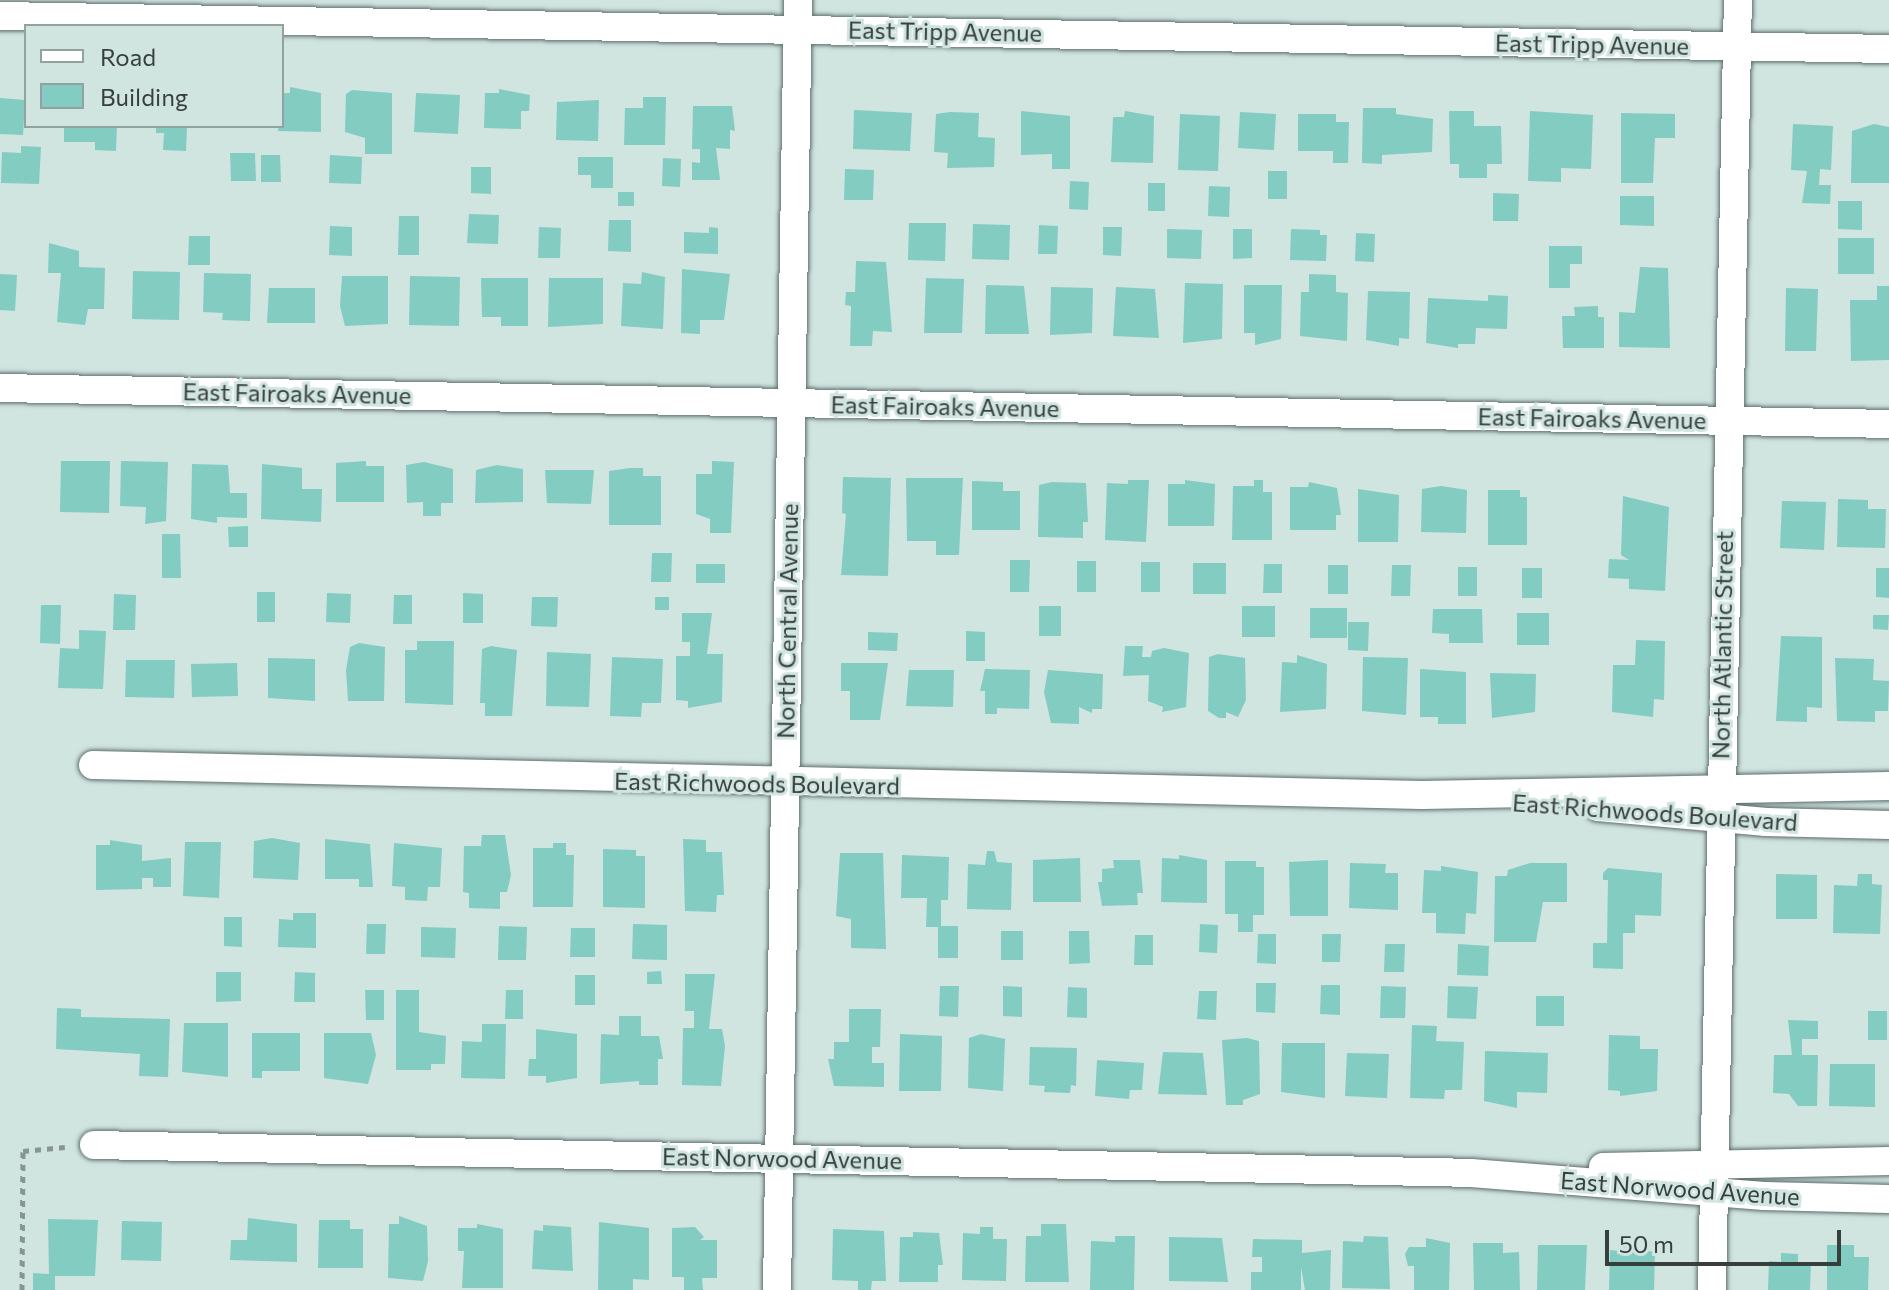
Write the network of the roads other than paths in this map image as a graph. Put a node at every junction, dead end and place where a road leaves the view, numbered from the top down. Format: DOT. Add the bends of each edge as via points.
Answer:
graph roads {
  1 [pos="798,0"];
  2 [pos="1738,0"];
  3 [pos="0,16"];
  4 [pos="797,28"];
  5 [pos="1735,47"];
  6 [pos="1889,49"];
  7 [pos="0,388"];
  8 [pos="792,403"];
  9 [pos="1727,421"];
  10 [pos="1889,424"];
  11 [pos="93,765"];
  12 [pos="783,784"];
  13 [pos="1889,786"];
  14 [pos="1719,788"];
  15 [pos="1422,795"];
  16 [pos="1719,819"];
  17 [pos="1889,825"];
  18 [pos="94,1145"];
  19 [pos="779,1157"];
  20 [pos="1889,1161"];
  21 [pos="1714,1162"];
  22 [pos="1471,1173"];
  23 [pos="1713,1192"];
  24 [pos="1889,1199"];
  25 [pos="777,1290"];
  26 [pos="1712,1290"];
  1 -- 4 [label="street, North Central Avenue"];
  2 -- 5 [label="street, North Atlantic Street"];
  3 -- 4 [label="street, East Tripp Avenue"];
  4 -- 5 [label="street, East Tripp Avenue"];
  4 -- 8 [label="street, North Central Avenue"];
  5 -- 6 [label="street, East Tripp Avenue"];
  5 -- 9 [label="street, North Atlantic Street"];
  7 -- 8 [label="street, East Fairoaks Avenue"];
  8 -- 9 [label="street, East Fairoaks Avenue"];
  8 -- 12 [label="street, North Central Avenue"];
  9 -- 10 [label="street, East Fairoaks Avenue"];
  9 -- 14 [label="street, North Atlantic Street"];
  11 -- 12 [label="street, East Richwoods Boulevard"];
  12 -- 15 [label="street, East Richwoods Boulevard"];
  12 -- 19 [label="street, North Central Avenue"];
  13 -- 14 [label="street, East Richwoods Boulevard"];
  14 -- 15 [label="street, East Richwoods Boulevard"];
  14 -- 16 [label="street, North Atlantic Street"];
  15 -- 16 [label="street, East Richwoods Boulevard"];
  16 -- 17 [label="street, East Richwoods Boulevard"];
  16 -- 21 [label="street, North Atlantic Street"];
  18 -- 19 [label="street, East Norwood Avenue"];
  19 -- 22 [label="street, East Norwood Avenue"];
  19 -- 25 [label="street, North Central Avenue"];
  20 -- 21 [label="street, East Norwood Avenue"];
  21 -- 22 [label="street, East Norwood Avenue"];
  21 -- 23 [label="street, North Atlantic Street"];
  22 -- 23 [label="street, East Norwood Avenue"];
  23 -- 24 [label="street, East Norwood Avenue"];
  23 -- 26 [label="street, North Atlantic Street"];
}
